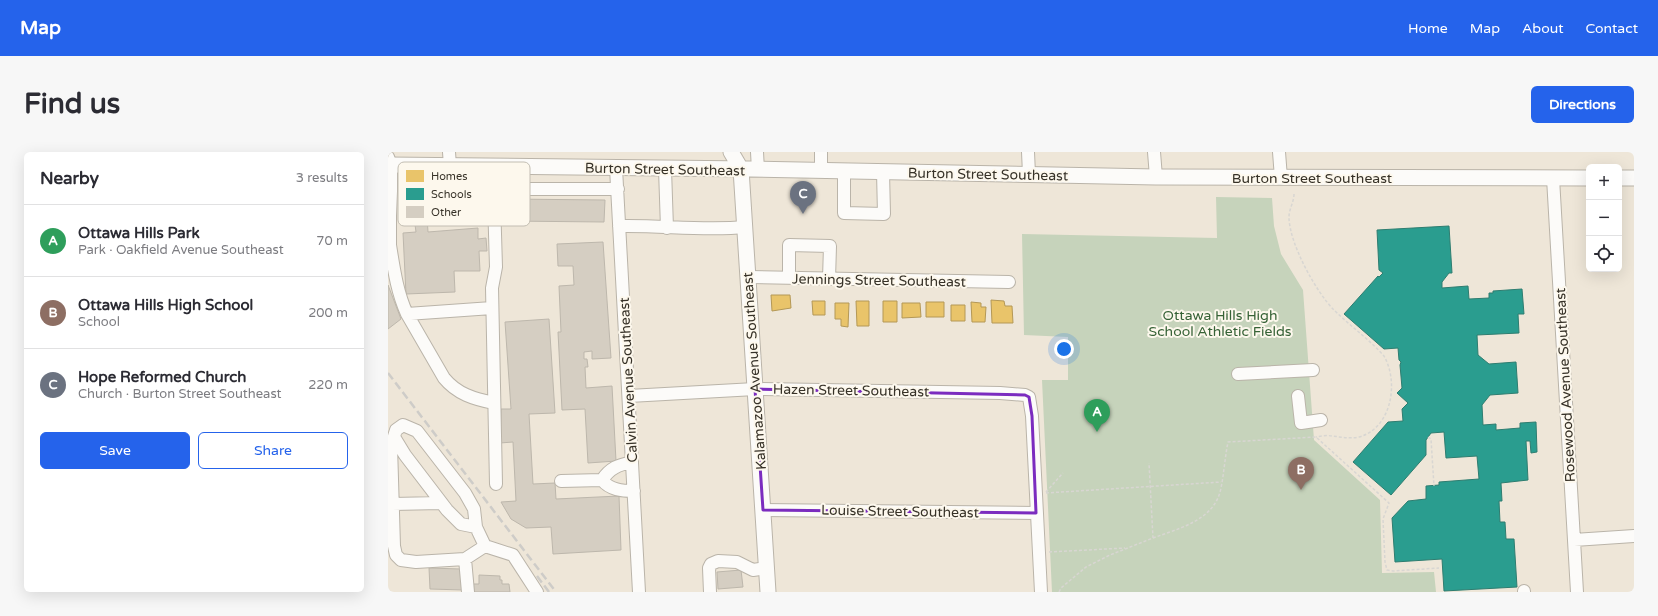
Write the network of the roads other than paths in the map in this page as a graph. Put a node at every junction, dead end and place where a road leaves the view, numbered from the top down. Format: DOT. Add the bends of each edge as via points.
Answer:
graph roads {
  1 [pos="731,152"];
  2 [pos="757,152"];
  3 [pos="821,152"];
  4 [pos="1028,152"];
  5 [pos="1154,152"];
  6 [pos="1279,152"];
  7 [pos="450,159"];
  8 [pos="389,162"];
  9 [pos="469,162"];
  10 [pos="530,167"];
  11 [pos="616,168"];
  12 [pos="665,169"];
  13 [pos="741,169"];
  14 [pos="758,170"];
  15 [pos="822,171"];
  16 [pos="844,171"];
  17 [pos="884,172"];
  18 [pos="1029,174"];
  19 [pos="1156,177"];
  20 [pos="1281,178"];
  21 [pos="1553,178"];
  22 [pos="1586,178"];
  23 [pos="1622,178"];
  24 [pos="1634,178"];
  25 [pos="530,189"];
  26 [pos="618,189"];
  27 [pos="390,191"];
  28 [pos="389,216"];
  29 [pos="495,226"];
  30 [pos="620,226"];
  31 [pos="745,227"];
  32 [pos="666,228"];
  33 [pos="389,246"];
  34 [pos="748,277"];
  35 [pos="790,278"];
  36 [pos="829,279"];
  37 [pos="1009,282"];
  38 [pos="492,308"];
  39 [pos="408,314"];
  40 [pos="1313,370"];
  41 [pos="1238,374"];
  42 [pos="755,389"];
  43 [pos="629,396"];
  44 [pos="1298,396"];
  45 [pos="494,403"];
  46 [pos="1322,420"];
  47 [pos="394,437"];
  48 [pos="632,462"];
  49 [pos="602,480"];
  50 [pos="561,481"];
  51 [pos="496,484"];
  52 [pos="634,492"];
  53 [pos="441,503"];
  54 [pos="392,504"];
  55 [pos="763,510"];
  56 [pos="1036,513"];
  57 [pos="476,527"];
  58 [pos="1634,536"];
  59 [pos="1574,540"];
  60 [pos="485,546"];
  61 [pos="465,559"];
  62 [pos="767,568"];
  63 [pos="468,592"];
  64 [pos="537,592"];
  65 [pos="639,592"];
  66 [pos="710,592"];
  67 [pos="768,592"];
  68 [pos="1041,592"];
  69 [pos="1577,592"];
  1 -- 13 [label="main road, Kalamazoo Avenue Southeast"];
  2 -- 14 [label="street"];
  3 -- 15 [label="street"];
  4 -- 18 [label="street"];
  5 -- 19 [label="street"];
  6 -- 20 [label="street"];
  7 -- 8 [label="main road, Burton Street Southeast"];
  7 -- 9 [label="main road, Burton Street Southeast"];
  8 -- 27 [label="street"];
  10 -- 11 [label="main road, Burton Street Southeast"];
  11 -- 12 [label="main road, Burton Street Southeast"];
  11 -- 26 [label="street, Calvin Avenue Southeast"];
  12 -- 13 [label="main road, Burton Street Southeast"];
  12 -- 32 [label="street"];
  13 -- 14 [label="main road, Burton Street Southeast"];
  13 -- 31 [label="main road, Kalamazoo Avenue Southeast"];
  14 -- 15 [label="main road, Burton Street Southeast"];
  15 -- 16 [label="main road, Burton Street Southeast"];
  16 -- 17 [label="main road, Burton Street Southeast"];
  16 -- 17 [label="street" via="844,213 884,214"];
  17 -- 18 [label="main road, Burton Street Southeast"];
  18 -- 19 [label="main road, Burton Street Southeast"];
  19 -- 20 [label="main road, Burton Street Southeast"];
  20 -- 21 [label="main road, Burton Street Southeast"];
  21 -- 22 [label="main road, Burton Street Southeast"];
  21 -- 59 [label="street, Rosewood Avenue Southeast"];
  23 -- 24 [label="main road"];
  25 -- 26 [label="street"];
  26 -- 30 [label="street, Calvin Avenue Southeast"];
  27 -- 28 [label="street"];
  28 -- 33 [label="street"];
  29 -- 38 [label="street" via="496,267"];
  30 -- 32 [label="street" via="647,225"];
  30 -- 43 [label="street, Calvin Avenue Southeast"];
  31 -- 32 [label="street"];
  31 -- 34 [label="main road, Kalamazoo Avenue Southeast"];
  33 -- 39 [label="street" via="401,300"];
  34 -- 35 [label="street, Jennings Street Southeast"];
  34 -- 42 [label="main road, Kalamazoo Avenue Southeast"];
  35 -- 36 [label="street, Jennings Street Southeast"];
  35 -- 36 [label="street" via="790,246 830,246"];
  36 -- 37 [label="street, Jennings Street Southeast"];
  38 -- 39 [label="street"];
  38 -- 45 [label="street"];
  39 -- 45 [label="street" via="450,385 464,395"];
  40 -- 41 [label="street"];
  42 -- 43 [label="street, Hazen Street Southeast"];
  42 -- 55 [label="main road, Kalamazoo Avenue Southeast"];
  42 -- 56 [label="street, Hazen Street Southeast" via="1025,395 1029,397 1032,416"];
  43 -- 48 [label="street, Calvin Avenue Southeast"];
  44 -- 46 [label="street" via="1301,423"];
  45 -- 51 [label="street"];
  47 -- 53 [label="street"];
  47 -- 54 [label="street" via="391,446"];
  47 -- 57 [label="street" via="396,430 403,425 417,431 465,493 474,509"];
  48 -- 49 [label="street" via="612,468"];
  48 -- 52 [label="street, Calvin Avenue Southeast"];
  49 -- 50 [label="street"];
  49 -- 52 [label="street" via="613,488"];
  52 -- 65 [label="street, Calvin Avenue Southeast"];
  53 -- 54 [label="street"];
  53 -- 57 [label="street" via="461,524"];
  54 -- 61 [label="street" via="394,546 396,555 401,560 416,562"];
  55 -- 56 [label="street, Louise Street Southeast"];
  55 -- 62 [label="main road, Kalamazoo Avenue Southeast"];
  56 -- 68 [label="street"];
  57 -- 60 [label="street"];
  58 -- 59 [label="street"];
  59 -- 69 [label="street, Rosewood Avenue Southeast"];
  60 -- 61 [label="street"];
  60 -- 64 [label="street" via="513,555"];
  61 -- 63 [label="street"];
  62 -- 66 [label="street" via="753,570 742,563 718,561 709,568"];
  62 -- 67 [label="main road, Kalamazoo Avenue Southeast"];
}
